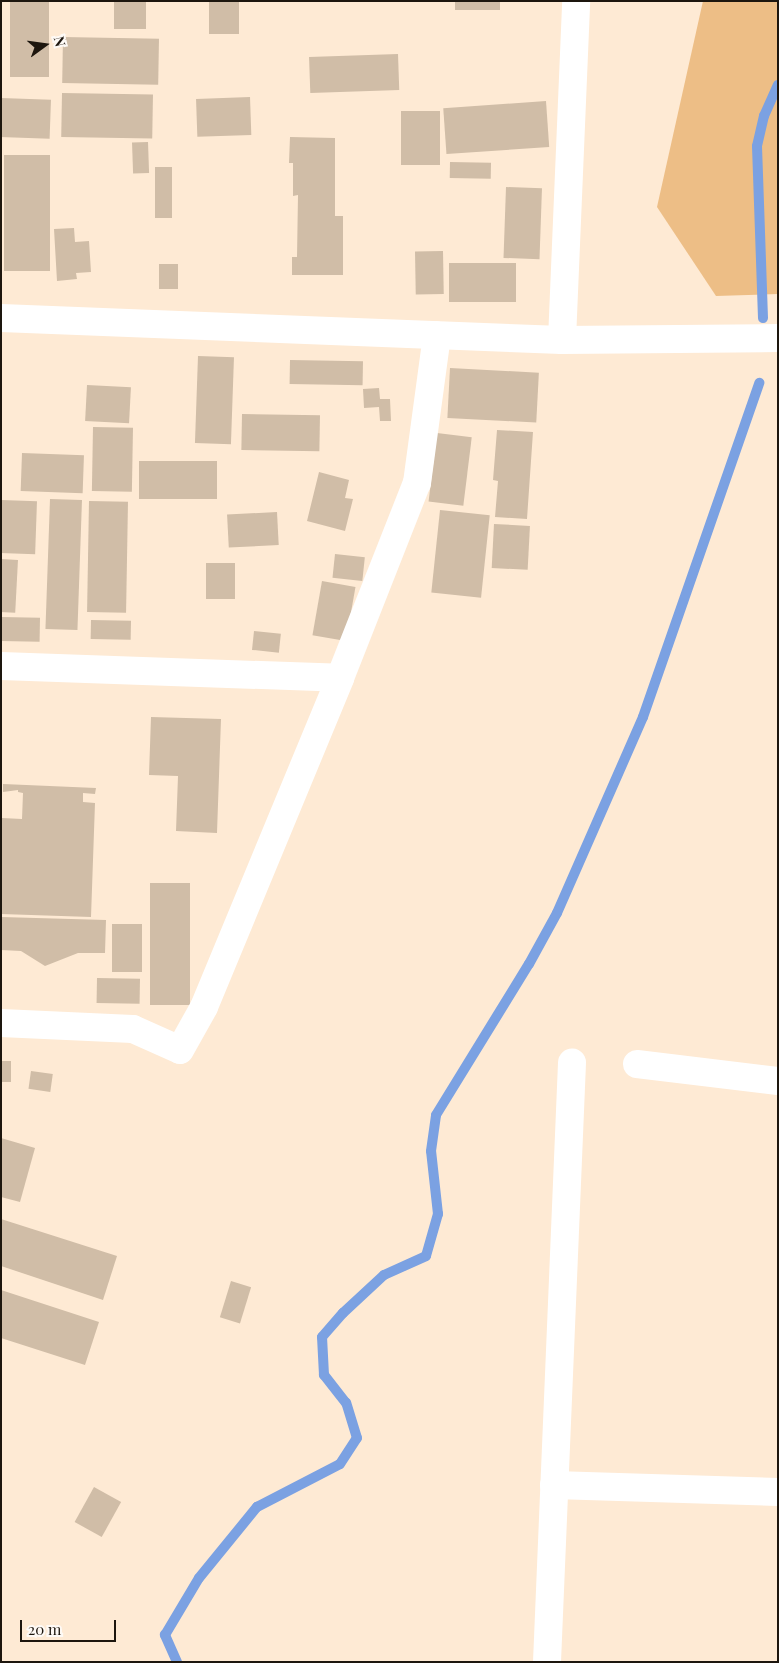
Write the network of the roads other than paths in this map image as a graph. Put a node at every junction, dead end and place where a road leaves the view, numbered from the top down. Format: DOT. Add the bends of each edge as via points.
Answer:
graph roads {
  1 [pos="576,1"];
  2 [pos="1,318"];
  3 [pos="437,335"];
  4 [pos="778,338"];
  5 [pos="562,340"];
  6 [pos="1,666"];
  7 [pos="340,678"];
  8 [pos="1,1023"];
  9 [pos="572,1062"];
  10 [pos="637,1064"];
  11 [pos="778,1081"];
  12 [pos="554,1485"];
  13 [pos="778,1492"];
  14 [pos="547,1662"];
  1 -- 5 [label="street"];
  2 -- 3 [label="street"];
  3 -- 5 [label="street"];
  3 -- 7 [label="street" via="417,483"];
  4 -- 5 [label="street"];
  6 -- 7 [label="street"];
  7 -- 8 [label="street" via="204,1007 180,1050 133,1029"];
  9 -- 12 [label="street"];
  10 -- 11 [label="street"];
  12 -- 13 [label="street"];
  12 -- 14 [label="street"];
}
